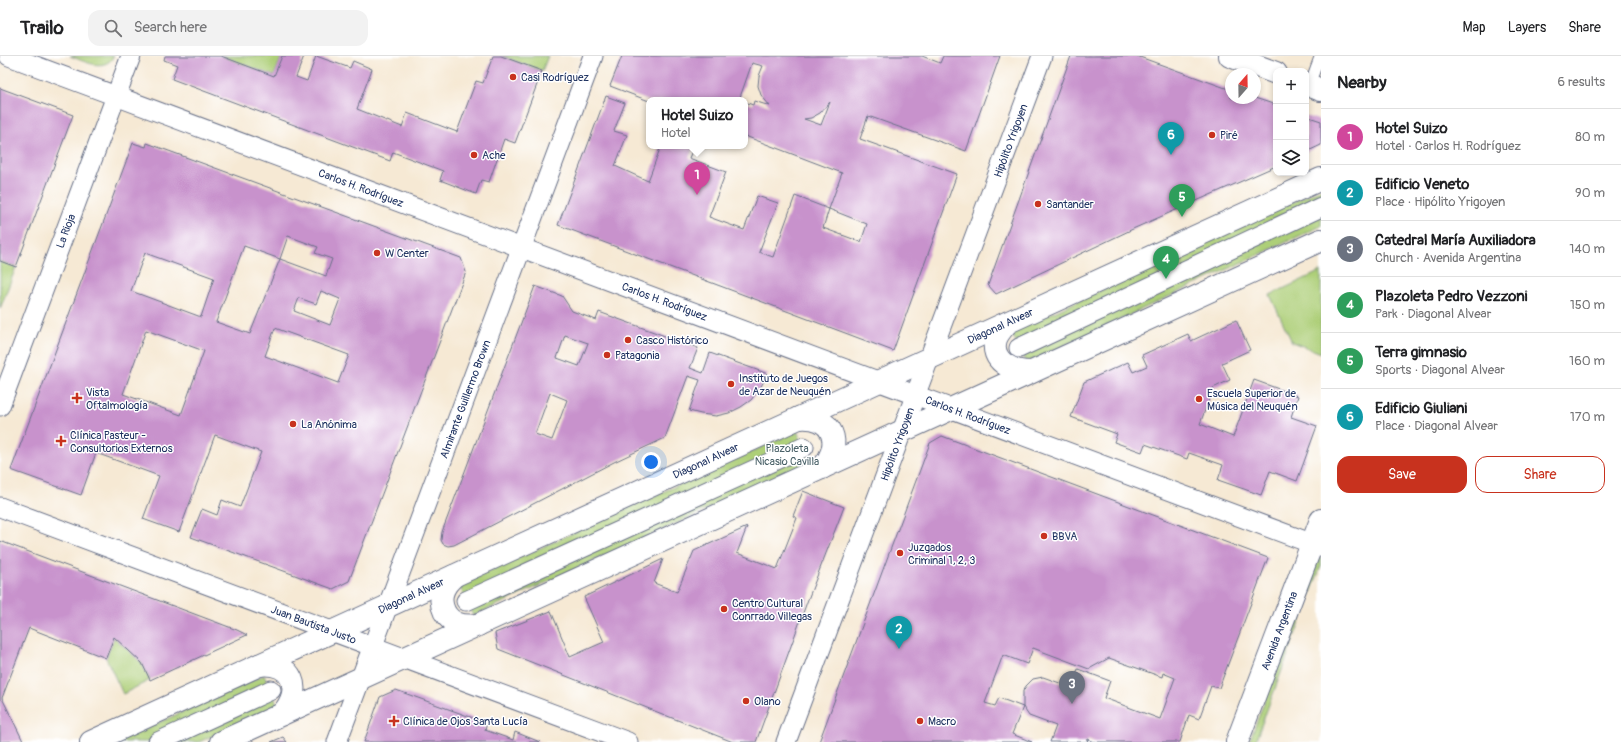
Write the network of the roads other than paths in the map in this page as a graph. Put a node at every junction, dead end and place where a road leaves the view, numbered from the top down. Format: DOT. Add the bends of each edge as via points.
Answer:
graph roads {
  1 [pos="9,56"];
  2 [pos="131,56"];
  3 [pos="593,56"];
  4 [pos="1042,56"];
  5 [pos="1230,56"];
  6 [pos="1320,56"];
  7 [pos="1273,72"];
  8 [pos="1312,87"];
  9 [pos="116,96"];
  10 [pos="1321,179"];
  11 [pos="1321,208"];
  12 [pos="1321,240"];
  13 [pos="521,248"];
  14 [pos="1007,323"];
  15 [pos="1019,348"];
  16 [pos="929,359"];
  17 [pos="1031,372"];
  18 [pos="878,382"];
  19 [pos="915,396"];
  20 [pos="0,406"];
  21 [pos="951,409"];
  22 [pos="799,418"];
  23 [pos="902,431"];
  24 [pos="804,447"];
  25 [pos="822,468"];
  26 [pos="0,507"];
  27 [pos="1321,520"];
  28 [pos="1316,546"];
  29 [pos="454,576"];
  30 [pos="466,601"];
  31 [pos="388,606"];
  32 [pos="478,625"];
  33 [pos="332,632"];
  34 [pos="372,646"];
  35 [pos="405,659"];
  36 [pos="259,665"];
  37 [pos="361,679"];
  38 [pos="271,690"];
  39 [pos="282,714"];
  40 [pos="91,742"];
  41 [pos="158,742"];
  42 [pos="221,742"];
  43 [pos="337,742"];
  44 [pos="628,742"];
  45 [pos="786,742"];
  46 [pos="1237,742"];
  1 -- 9 [label="street, Carlos H. Rodríguez"];
  2 -- 9 [label="street, La Rioja"];
  3 -- 13 [label="street, Almirante Guillermo Brown"];
  4 -- 16 [label="street, Hipólito Yrigoyen"];
  5 -- 7 [label="main road"];
  6 -- 8 [label="lane"];
  9 -- 13 [label="street, Carlos H. Rodríguez"];
  9 -- 20 [label="street, La Rioja"];
  10 -- 14 [label="main road, Diagonal Alvear"];
  11 -- 15 [label="street"];
  12 -- 17 [label="main road"];
  13 -- 18 [label="street, Carlos H. Rodríguez"];
  13 -- 31 [label="street, Almirante Guillermo Brown"];
  14 -- 16 [label="main road, Diagonal Alvear"];
  14 -- 17 [label="main road" via="996,339 999,359 1009,368"];
  16 -- 18 [label="main road, Diagonal Alvear"];
  16 -- 19 [label="street, Hipólito Yrigoyen"];
  17 -- 21 [label="main road"];
  18 -- 19 [label="street, Carlos H. Rodríguez"];
  18 -- 22 [label="main road, Diagonal Alvear"];
  19 -- 21 [label="street, Carlos H. Rodríguez"];
  19 -- 23 [label="street, Hipólito Yrigoyen"];
  21 -- 23 [label="main road"];
  21 -- 28 [label="street, Carlos H. Rodríguez"];
  22 -- 25 [label="main road" via="820,420 829,427 834,447"];
  22 -- 29 [label="main road, Diagonal Alvear"];
  23 -- 25 [label="main road"];
  23 -- 45 [label="street, Hipólito Yrigoyen"];
  24 -- 30 [label="street"];
  25 -- 32 [label="main road"];
  26 -- 33 [label="street, Juan Bautista Justo"];
  27 -- 28 [label="main road, Avenida Argentina"];
  28 -- 46 [label="main road, Avenida Argentina"];
  29 -- 31 [label="main road, Diagonal Alvear"];
  29 -- 32 [label="main road" via="442,593 445,613 455,622"];
  31 -- 33 [label="main road, Diagonal Alvear"];
  31 -- 34 [label="street, Almirante Guillermo Brown"];
  32 -- 35 [label="main road"];
  33 -- 34 [label="street, Juan Bautista Justo"];
  33 -- 36 [label="main road, Diagonal Alvear"];
  34 -- 35 [label="street, Juan Bautista Justo"];
  34 -- 37 [label="street, Almirante Guillermo Brown"];
  35 -- 37 [label="main road"];
  35 -- 44 [label="street, Juan Bautista Justo"];
  36 -- 39 [label="main road" via="276,665 289,674 293,681 294,694 288,708"];
  36 -- 40 [label="main road, Diagonal Alvear"];
  37 -- 39 [label="main road"];
  37 -- 43 [label="street, Almirante Guillermo Brown"];
  38 -- 41 [label="street"];
  39 -- 42 [label="main road"];
}
